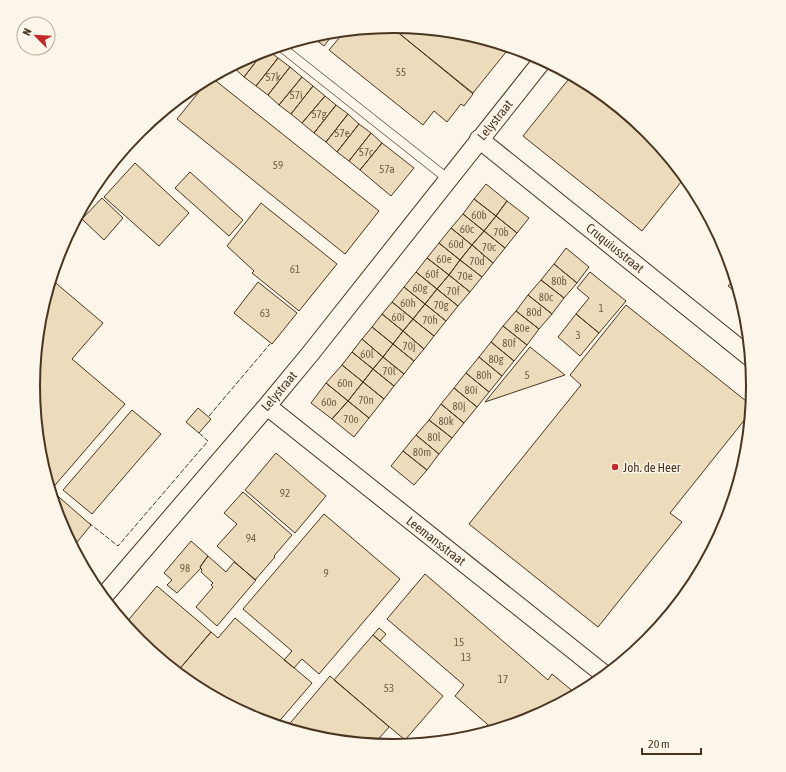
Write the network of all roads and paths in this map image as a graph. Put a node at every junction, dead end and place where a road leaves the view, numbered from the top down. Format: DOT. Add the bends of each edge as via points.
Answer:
graph roads {
  1 [pos="285,50"];
  2 [pos="539,65"];
  3 [pos="479,139"];
  4 [pos="448,179"];
  5 [pos="744,352"];
  6 [pos="267,406"];
  7 [pos="107,593"];
  8 [pos="601,671"];
  1 -- 4 [label="lane"];
  2 -- 3 [label="street, Lelystraat"];
  3 -- 4 [label="street, Lelystraat"];
  3 -- 5 [label="street, Cruquiusstraat"];
  4 -- 6 [label="street, Lelystraat"];
  6 -- 7 [label="street, Lelystraat"];
  6 -- 8 [label="street, Leemansstraat"];
}
